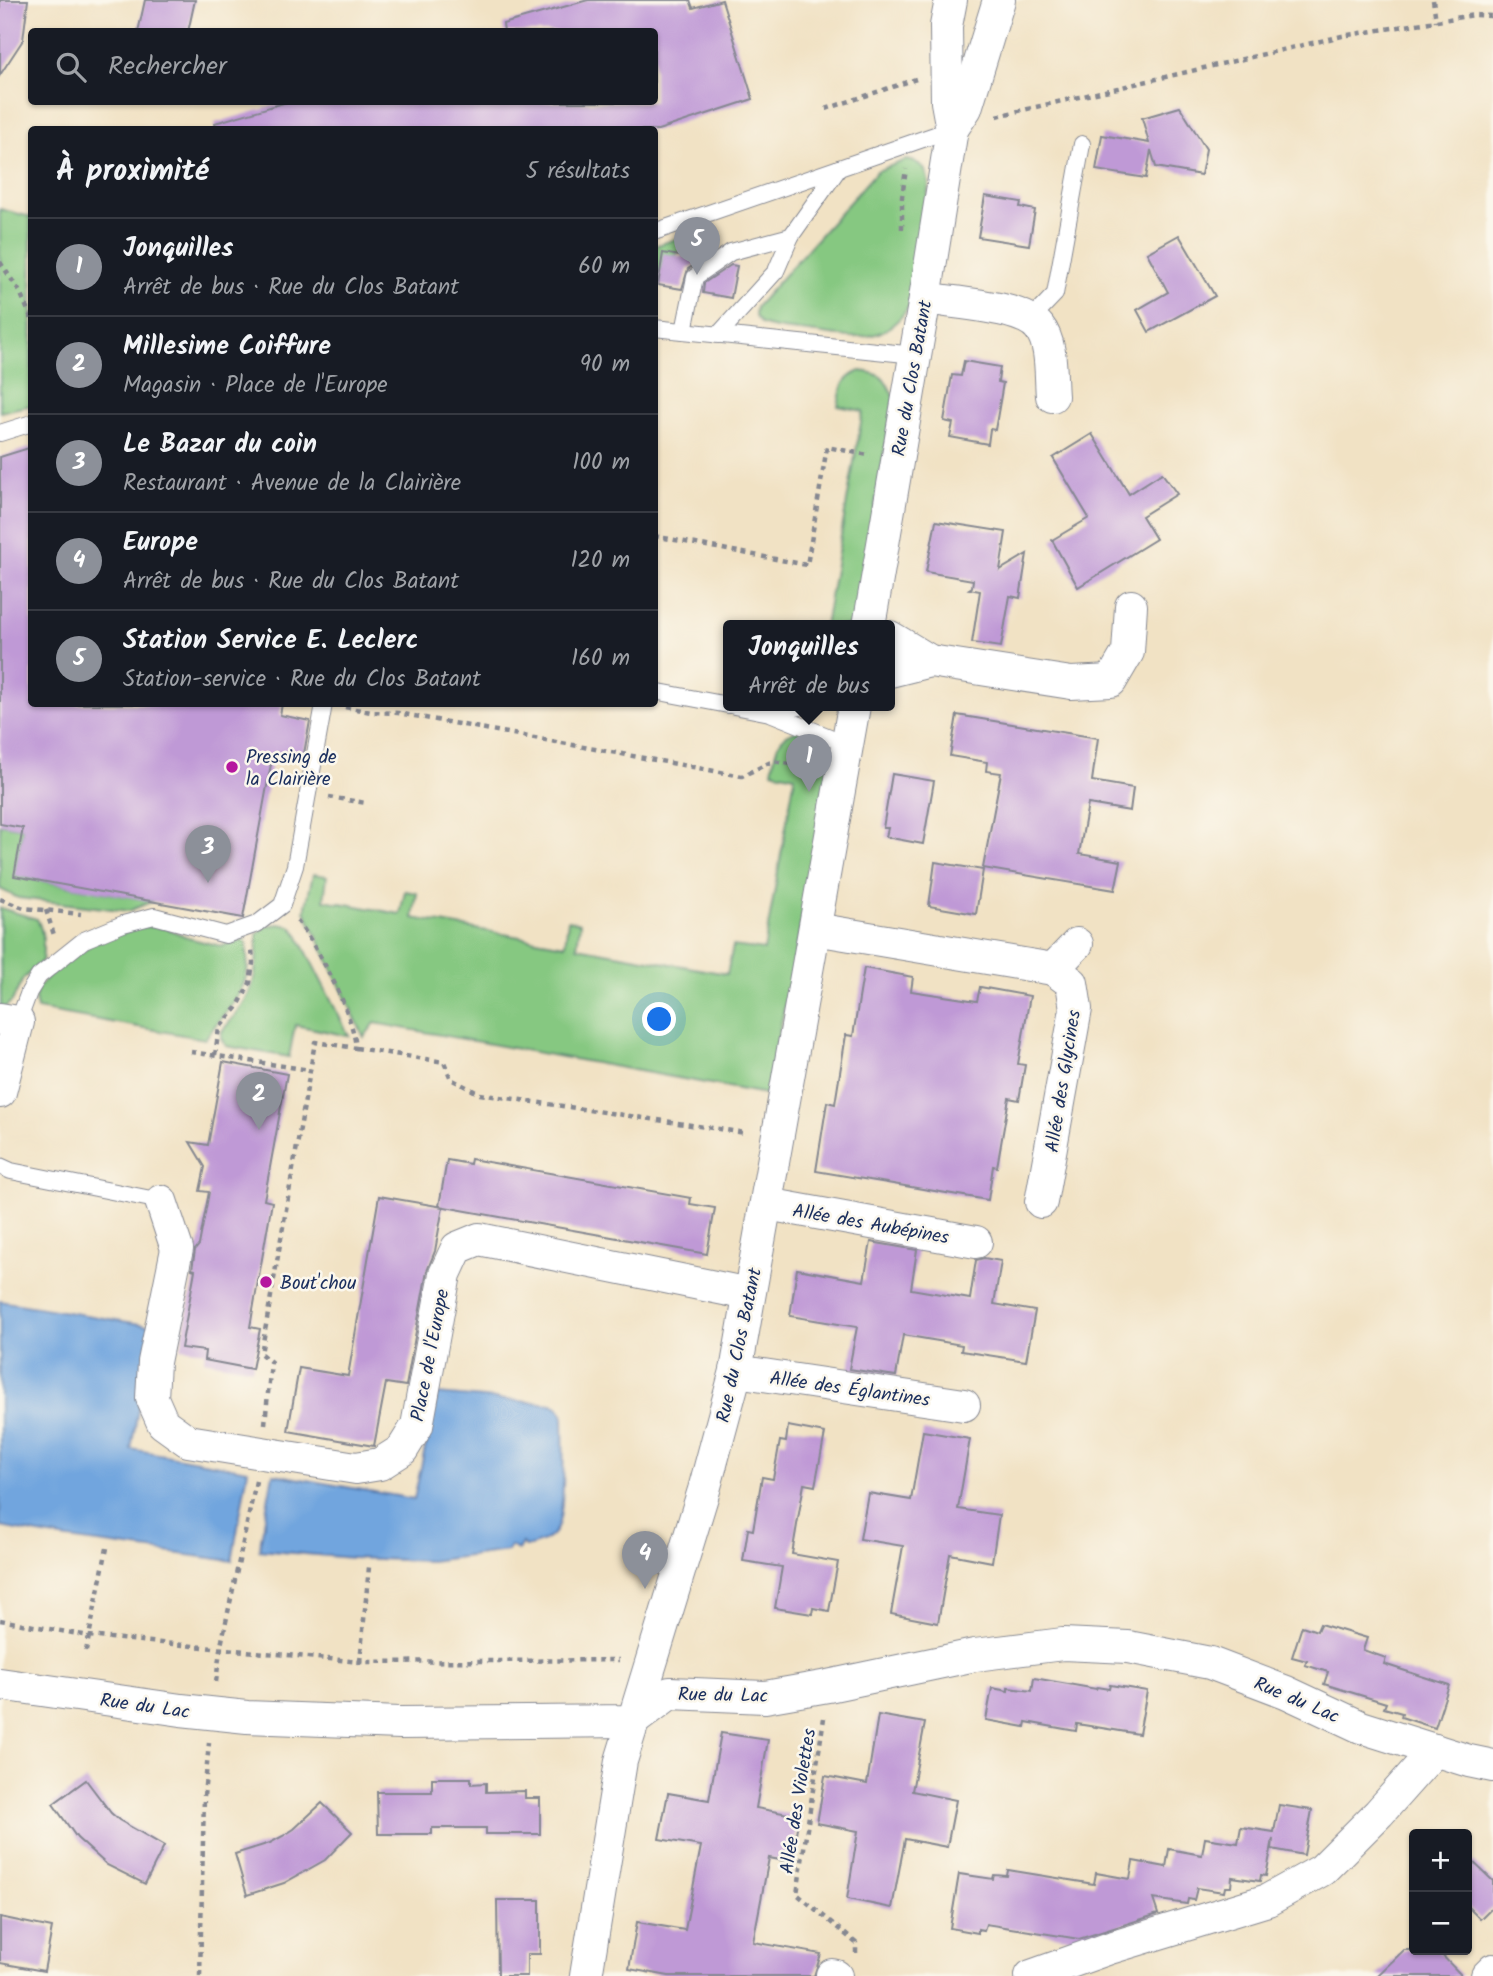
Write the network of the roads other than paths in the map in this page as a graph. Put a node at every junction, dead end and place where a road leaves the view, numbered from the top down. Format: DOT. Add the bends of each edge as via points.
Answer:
graph roads {
  1 [pos="999,0"];
  2 [pos="943,9"];
  3 [pos="952,129"];
  4 [pos="1082,144"];
  5 [pos="839,168"];
  6 [pos="658,231"];
  7 [pos="791,236"];
  8 [pos="925,298"];
  9 [pos="1030,320"];
  10 [pos="658,328"];
  11 [pos="684,331"];
  12 [pos="718,335"];
  13 [pos="915,355"];
  14 [pos="1052,396"];
  15 [pos="28,424"];
  16 [pos="0,433"];
  17 [pos="1131,606"];
  18 [pos="875,620"];
  19 [pos="895,640"];
  20 [pos="930,661"];
  21 [pos="895,670"];
  22 [pos="658,692"];
  23 [pos="723,704"];
  24 [pos="323,707"];
  25 [pos="760,711"];
  26 [pos="780,711"];
  27 [pos="853,711"];
  28 [pos="770,713"];
  29 [pos="844,758"];
  30 [pos="815,929"];
  31 [pos="1077,944"];
  32 [pos="1054,969"];
  33 [pos="9,1021"];
  34 [pos="0,1092"];
  35 [pos="0,1166"];
  36 [pos="162,1201"];
  37 [pos="1041,1202"];
  38 [pos="767,1204"];
  39 [pos="976,1242"];
  40 [pos="749,1294"];
  41 [pos="736,1371"];
  42 [pos="964,1405"];
  43 [pos="0,1684"];
  44 [pos="633,1721"];
  45 [pos="1435,1751"];
  46 [pos="1493,1766"];
  47 [pos="1493,1970"];
  48 [pos="586,1976"];
  49 [pos="1031,1976"];
  50 [pos="1487,1976"];
  1 -- 3 [label="street, Rue du Clos Batant" via="967,107"];
  2 -- 3 [label="street, Rue du Clos Batant"];
  3 -- 5 [label="lane"];
  3 -- 8 [label="street, Rue du Clos Batant"];
  4 -- 9 [label="lane" via="1055,294"];
  5 -- 6 [label="lane"];
  5 -- 7 [label="lane"];
  7 -- 11 [label="lane" via="732,252 695,277"];
  7 -- 12 [label="lane" via="776,271"];
  8 -- 9 [label="street" via="1019,313"];
  8 -- 13 [label="street, Rue du Clos Batant"];
  9 -- 14 [label="street" via="1040,328 1048,350"];
  10 -- 11 [label="lane"];
  11 -- 12 [label="lane"];
  12 -- 13 [label="lane"];
  13 -- 18 [label="street, Rue du Clos Batant"];
  15 -- 16 [label="lane"];
  17 -- 20 [label="street" via="1128,652 1111,681 1071,683"];
  19 -- 20 [label="street"];
  20 -- 21 [label="street"];
  22 -- 23 [label="lane"];
  24 -- 33 [label="lane" via="295,866 282,905 257,924 226,935 154,916 84,940 39,976"];
  25 -- 28 [label="lane"];
  26 -- 28 [label="lane"];
  27 -- 29 [label="street, Rue du Clos Batant"];
  28 -- 29 [label="lane"];
  29 -- 30 [label="street, Rue du Clos Batant"];
  30 -- 32 [label="street"];
  30 -- 38 [label="street, Rue du Clos Batant"];
  31 -- 32 [label="street"];
  32 -- 37 [label="street, Allée des Glycines" via="1072,983 1076,1009"];
  33 -- 34 [label="street"];
  35 -- 36 [label="lane"];
  36 -- 40 [label="street, Place de l'Europe" via="177,1249 154,1362 152,1398 163,1423 188,1441 356,1468 380,1464 402,1450 416,1426 445,1274 457,1248 479,1239"];
  38 -- 39 [label="street, Allée des Aubépines"];
  38 -- 40 [label="street, Rue du Clos Batant"];
  40 -- 41 [label="street, Rue du Clos Batant"];
  41 -- 42 [label="street, Allée des Églantines"];
  41 -- 44 [label="street, Rue du Clos Batant"];
  43 -- 44 [label="street, Rue du Lac" via="247,1717 400,1723"];
  44 -- 45 [label="street, Rue du Lac" via="670,1693 765,1697 975,1655 1063,1644 1128,1647 1210,1663 1361,1727"];
  44 -- 48 [label="street, Rue du Clos Batant" via="621,1761"];
  45 -- 46 [label="street, Rue du Lac"];
  45 -- 49 [label="street" via="1322,1870 1268,1900"];
  47 -- 50 [label="street"];
}
